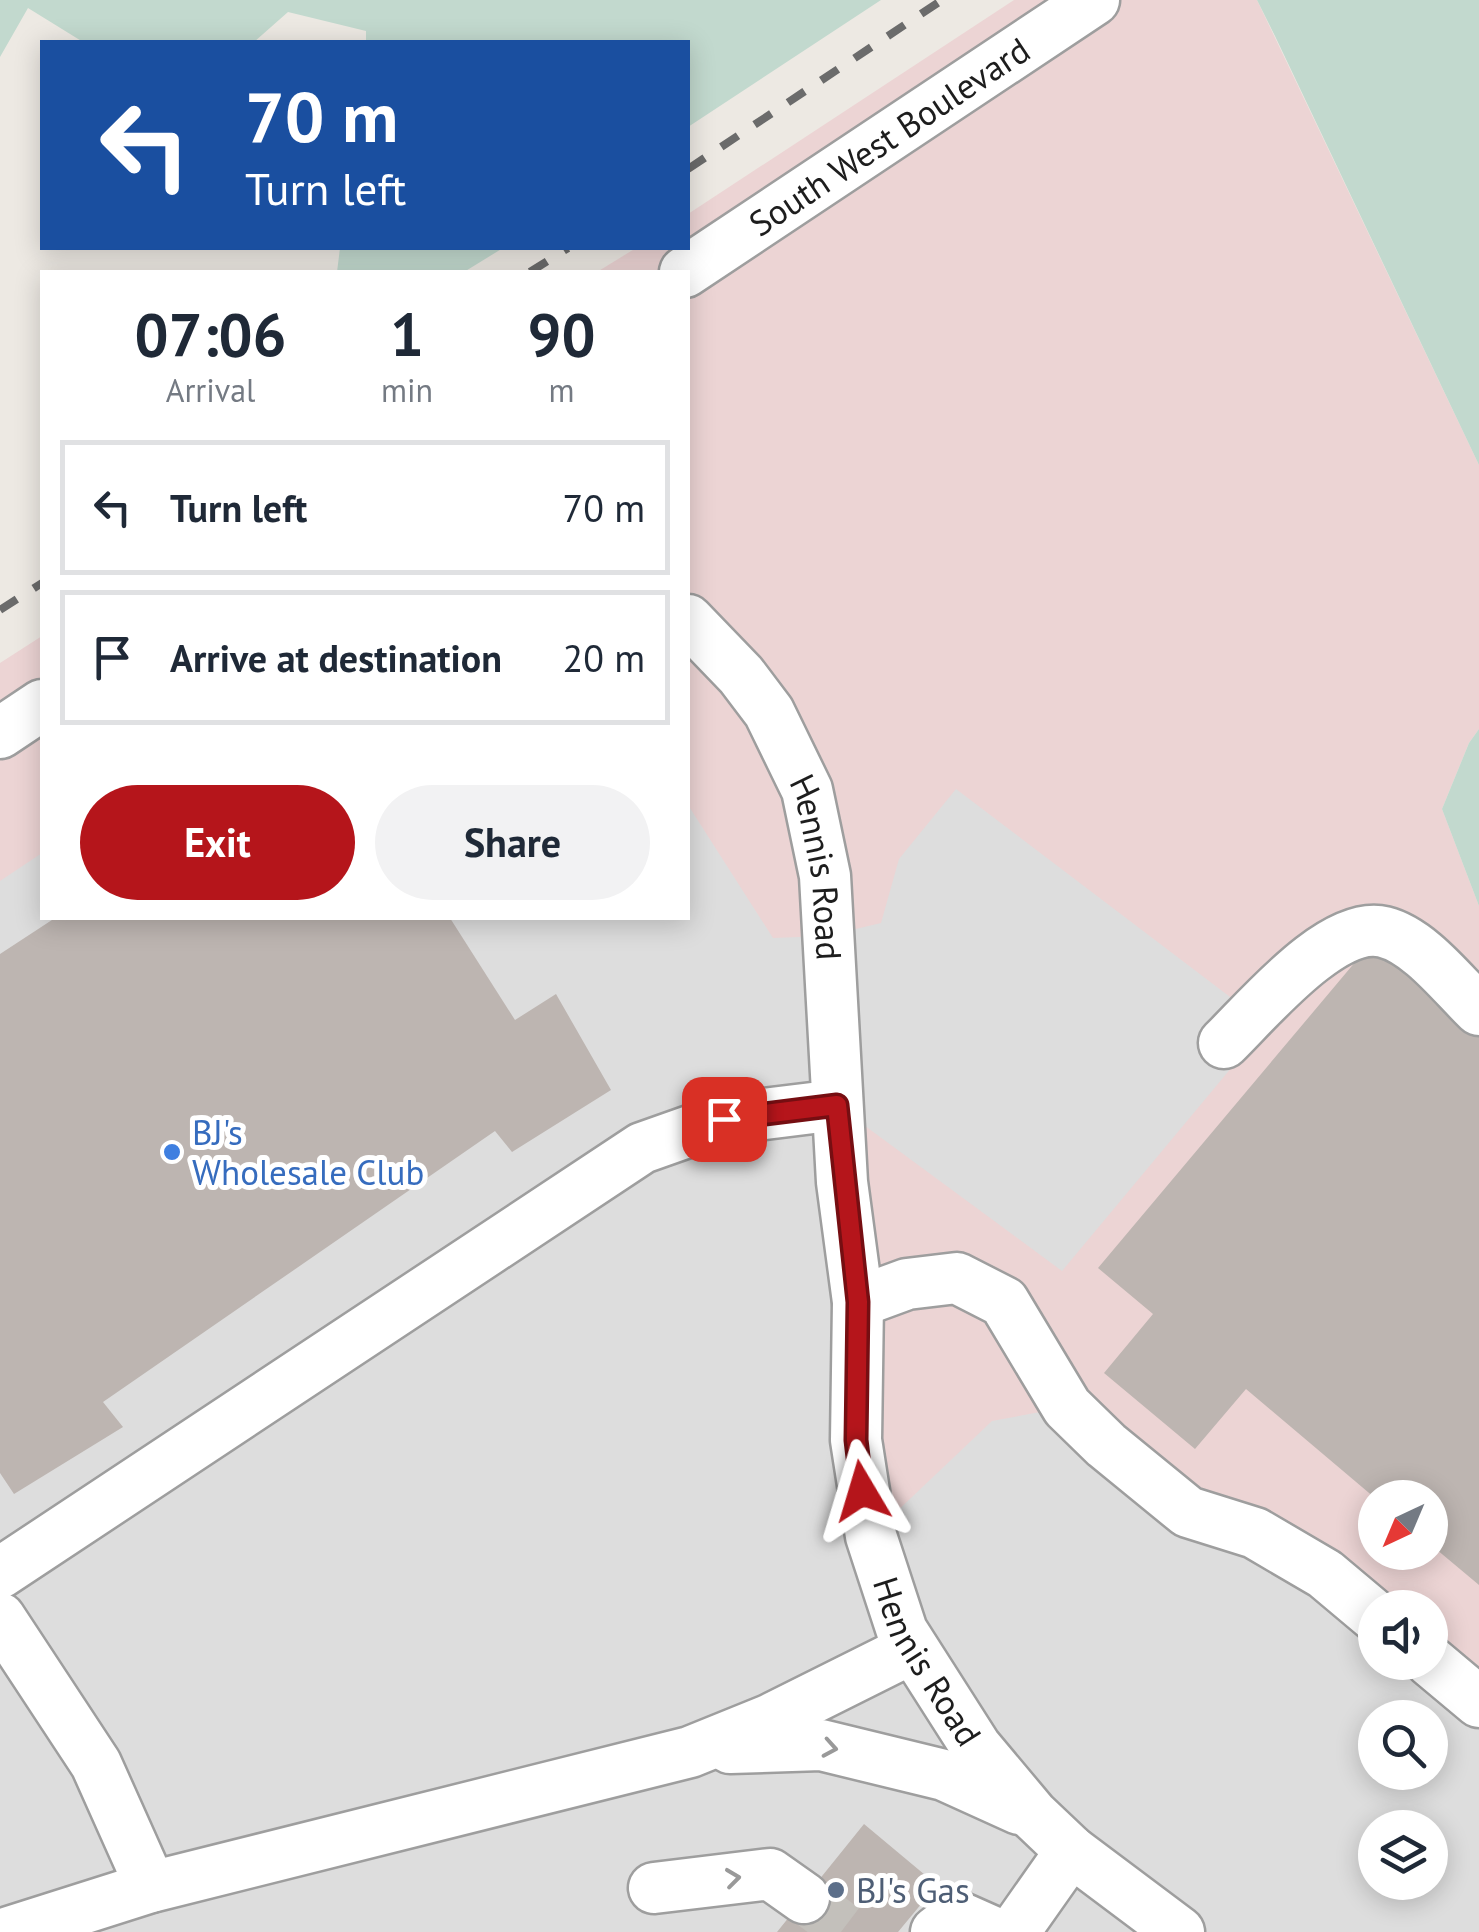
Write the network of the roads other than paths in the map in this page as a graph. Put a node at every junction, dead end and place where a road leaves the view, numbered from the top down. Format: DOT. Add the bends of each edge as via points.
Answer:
graph roads {
  1 [pos="1094,0"];
  2 [pos="688,270"];
  3 [pos="690,622"];
  4 [pos="40,707"];
  5 [pos="0,733"];
  6 [pos="1479,1010"];
  7 [pos="1224,1042"];
  8 [pos="837,1105"];
  9 [pos="858,1302"];
  10 [pos="0,1573"];
  11 [pos="1358,1602"];
  12 [pos="0,1618"];
  13 [pos="911,1649"];
  14 [pos="1448,1676"];
  15 [pos="1479,1702"];
  16 [pos="698,1748"];
  17 [pos="1033,1815"];
  18 [pos="1071,1850"];
  19 [pos="151,1887"];
  20 [pos="654,1888"];
  21 [pos="804,1898"];
  22 [pos="9,1932"];
  23 [pos="936,1932"];
  24 [pos="993,1932"];
  25 [pos="1014,1932"];
  26 [pos="1180,1932"];
  1 -- 2 [label="street, South West Boulevard"];
  3 -- 8 [label="street, Hennis Road" via="769,712 807,790 825,876"];
  4 -- 5 [label="street"];
  6 -- 7 [label="street" via="1409,944 1362,931 1304,965"];
  8 -- 9 [label="street, Hennis Road"];
  8 -- 10 [label="street" via="724,1119 642,1148"];
  9 -- 11 [label="street" via="907,1284 957,1278 1004,1302 1067,1407 1106,1445 1188,1512 1255,1533"];
  9 -- 13 [label="street, Hennis Road" via="862,1491"];
  12 -- 19 [label="street" via="96,1764"];
  13 -- 16 [label="street"];
  13 -- 17 [label="street, Hennis Road" via="976,1747"];
  14 -- 15 [label="street"];
  16 -- 17 [label="street, one-way" via="821,1745 944,1775"];
  16 -- 19 [label="street"];
  17 -- 18 [label="street, Hennis Road"];
  18 -- 25 [label="street"];
  18 -- 26 [label="street, Hennis Road"];
  19 -- 22 [label="street"];
  20 -- 21 [label="street, one-way" via="770,1874"];
  23 -- 24 [label="street" via="957,1916"];
}
